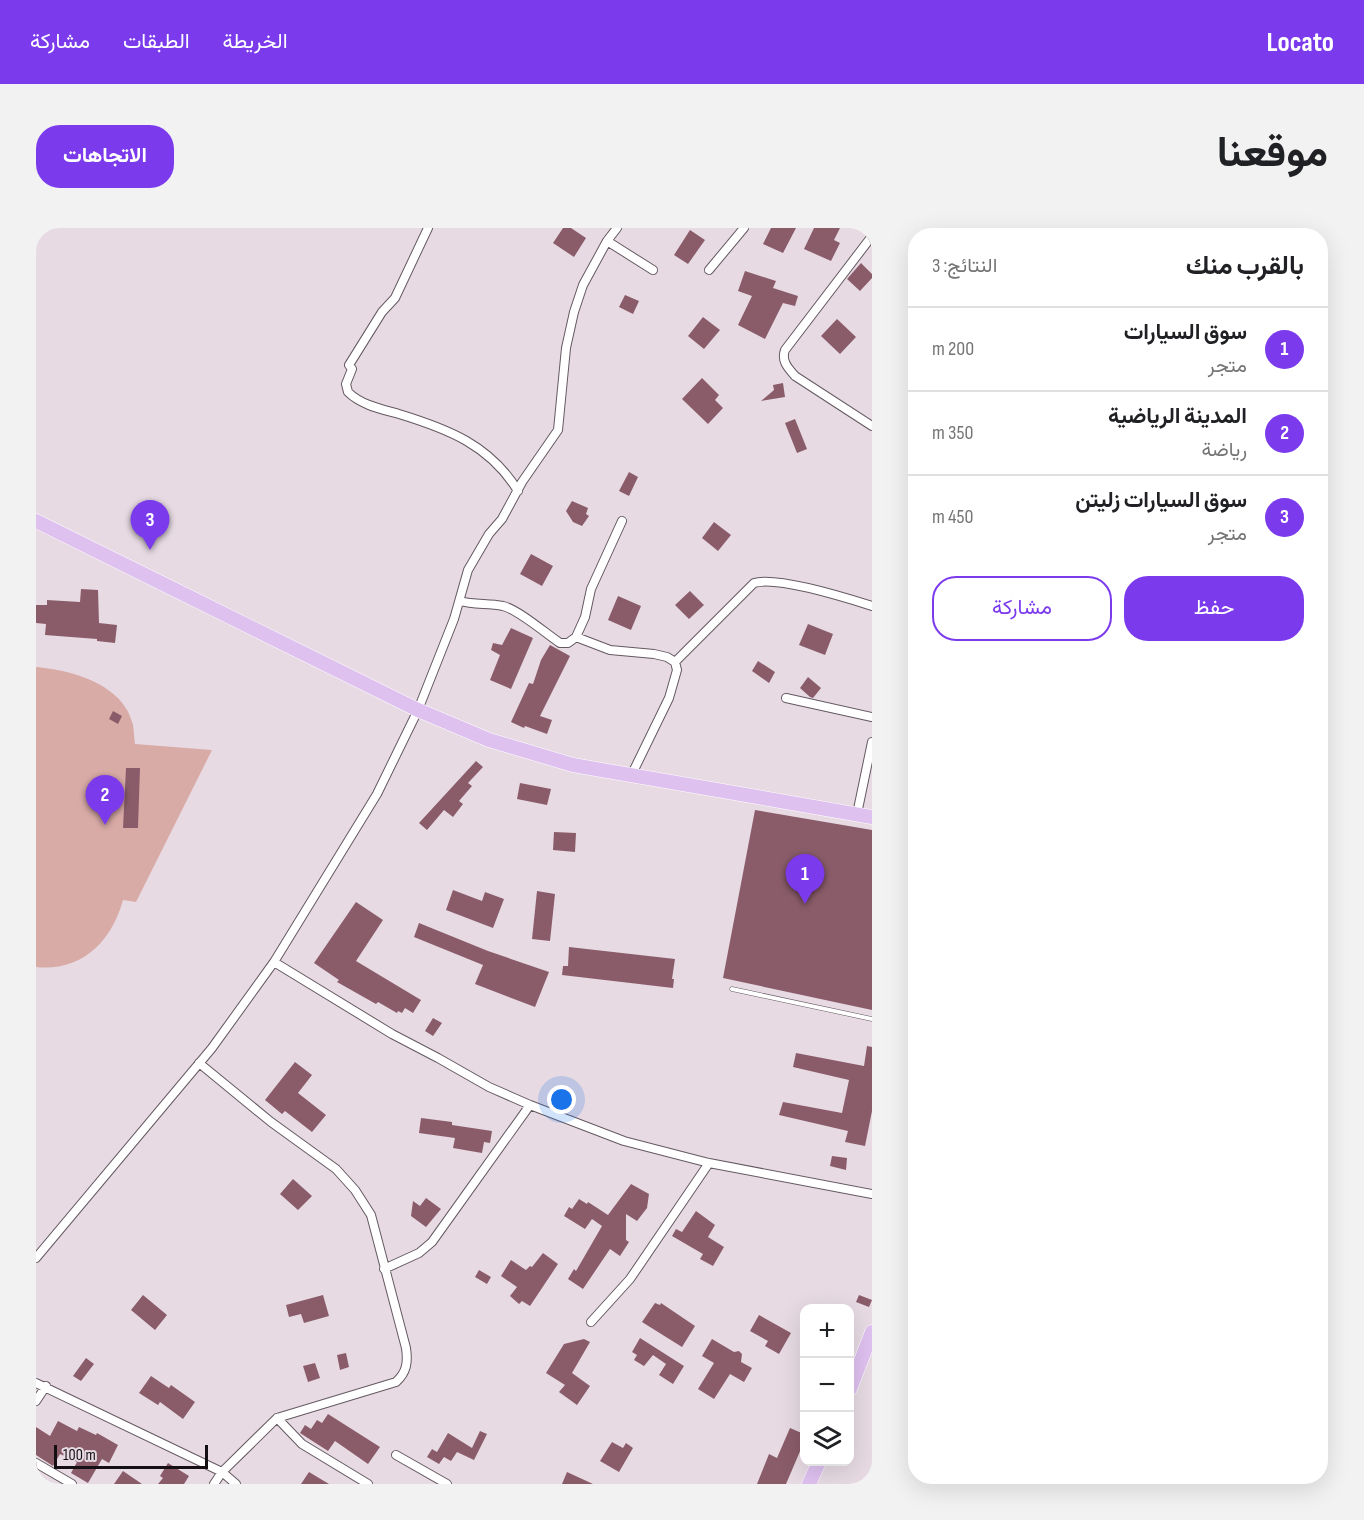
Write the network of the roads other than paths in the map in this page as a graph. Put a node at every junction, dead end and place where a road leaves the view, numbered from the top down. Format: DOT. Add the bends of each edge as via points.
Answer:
graph roads {
  1 [pos="428,228"];
  2 [pos="617,228"];
  3 [pos="744,228"];
  4 [pos="872,236"];
  5 [pos="607,242"];
  6 [pos="653,270"];
  7 [pos="709,270"];
  8 [pos="872,426"];
  9 [pos="518,490"];
  10 [pos="36,521"];
  11 [pos="622,521"];
  12 [pos="459,601"];
  13 [pos="872,606"];
  14 [pos="576,637"];
  15 [pos="675,662"];
  16 [pos="786,698"];
  17 [pos="418,711"];
  18 [pos="872,717"];
  19 [pos="872,742"];
  20 [pos="631,776"];
  21 [pos="857,814"];
  22 [pos="872,817"];
  23 [pos="274,963"];
  24 [pos="732,989"];
  25 [pos="872,1019"];
  26 [pos="199,1063"];
  27 [pos="530,1105"];
  28 [pos="709,1163"];
  29 [pos="872,1194"];
  30 [pos="36,1258"];
  31 [pos="384,1269"];
  32 [pos="591,1322"];
  33 [pos="872,1332"];
  34 [pos="854,1377"];
  35 [pos="36,1383"];
  36 [pos="45,1386"];
  37 [pos="36,1401"];
  38 [pos="277,1418"];
  39 [pos="396,1455"];
  40 [pos="36,1463"];
  41 [pos="817,1466"];
  42 [pos="222,1472"];
  43 [pos="72,1484"];
  44 [pos="214,1484"];
  45 [pos="236,1484"];
  46 [pos="368,1484"];
  47 [pos="447,1484"];
  48 [pos="809,1484"];
  1 -- 9 [label="street" via="395,298 349,365 352,369 346,384 348,392 363,403 469,442 499,464"];
  2 -- 5 [label="street"];
  3 -- 7 [label="street"];
  4 -- 8 [label="street" via="783,356 795,376"];
  5 -- 6 [label="street"];
  5 -- 9 [label="street" via="583,285 574,312 566,348 558,430"];
  9 -- 12 [label="street" via="478,551"];
  10 -- 17 [label="main road"];
  11 -- 14 [label="street" via="591,589"];
  12 -- 14 [label="street" via="504,606 560,643"];
  12 -- 17 [label="street"];
  13 -- 15 [label="street" via="836,594 767,581 754,583"];
  14 -- 15 [label="street" via="610,650 654,654"];
  15 -- 20 [label="street" via="677,670 669,698"];
  16 -- 18 [label="street"];
  17 -- 20 [label="main road" via="489,740 573,765"];
  17 -- 23 [label="street" via="377,794"];
  19 -- 21 [label="street"];
  20 -- 21 [label="main road"];
  21 -- 22 [label="main road"];
  23 -- 26 [label="street"];
  23 -- 27 [label="street" via="392,1034"];
  24 -- 25 [label="lane"];
  26 -- 30 [label="street"];
  26 -- 31 [label="street" via="336,1169 355,1190 371,1215"];
  27 -- 28 [label="street" via="624,1141"];
  27 -- 31 [label="street" via="432,1242 419,1253"];
  28 -- 29 [label="street"];
  28 -- 32 [label="street" via="630,1279"];
  31 -- 38 [label="street" via="406,1348 404,1375 396,1382"];
  33 -- 34 [label="main road"];
  35 -- 36 [label="street"];
  36 -- 37 [label="street"];
  36 -- 42 [label="street"];
  38 -- 42 [label="street"];
  38 -- 46 [label="street" via="302,1444"];
  39 -- 47 [label="street"];
  40 -- 43 [label="street"];
  41 -- 48 [label="main road"];
  42 -- 44 [label="street"];
  42 -- 45 [label="street"];
}
